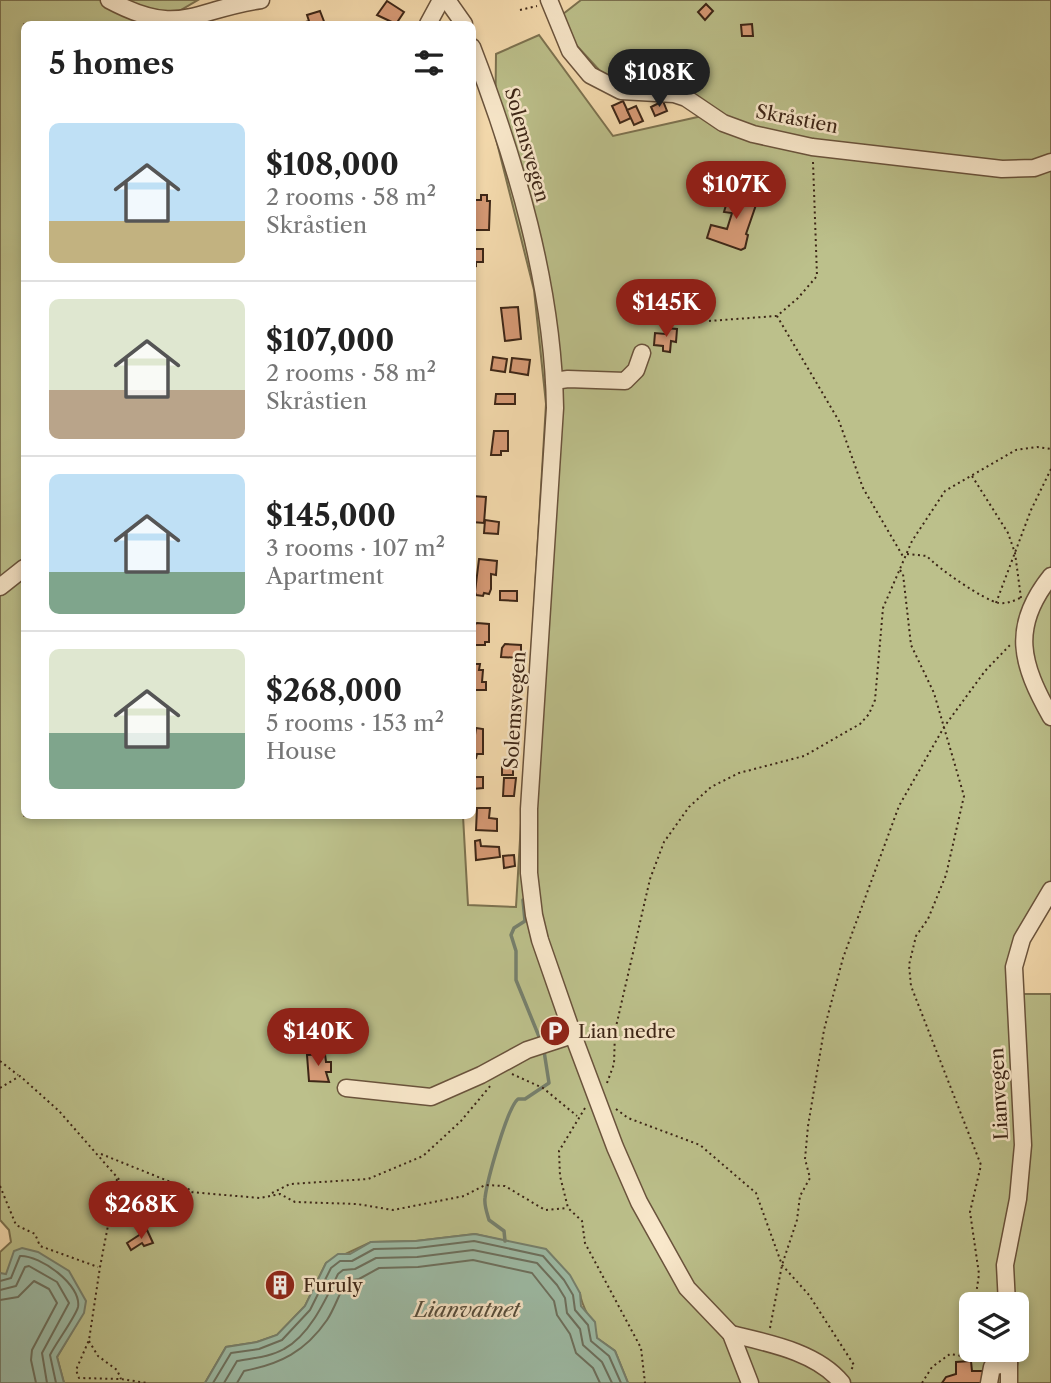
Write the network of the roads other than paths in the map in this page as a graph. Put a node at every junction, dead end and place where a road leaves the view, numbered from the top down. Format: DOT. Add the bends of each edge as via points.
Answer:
graph roads {
  1 [pos="109,0"];
  2 [pos="261,0"];
  3 [pos="441,0"];
  4 [pos="447,0"];
  5 [pos="549,0"];
  6 [pos="430,21"];
  7 [pos="462,21"];
  8 [pos="476,58"];
  9 [pos="1051,162"];
  10 [pos="642,353"];
  11 [pos="554,381"];
  12 [pos="21,570"];
  13 [pos="1051,576"];
  14 [pos="0,587"];
  15 [pos="1051,717"];
  16 [pos="1051,890"];
  17 [pos="573,1035"];
  18 [pos="346,1088"];
  19 [pos="1006,1292"];
  20 [pos="731,1334"];
  21 [pos="1003,1362"];
  22 [pos="1009,1362"];
  23 [pos="991,1375"];
  24 [pos="842,1382"];
  25 [pos="750,1383"];
  26 [pos="1009,1383"];
  1 -- 2 [label="street" via="147,18 173,21"];
  3 -- 6 [label="street"];
  4 -- 7 [label="street"];
  5 -- 9 [label="street, Skråstien" via="560,32 590,75 609,87 632,93 686,98 723,123 753,134 813,147 1002,169 1034,168"];
  8 -- 11 [label="street, Solemsvegen" via="507,145 524,212 547,317"];
  10 -- 11 [label="street" via="636,370 625,381"];
  11 -- 17 [label="street, Solemsvegen" via="527,843 540,940"];
  12 -- 14 [label="street"];
  13 -- 15 [label="street" via="1030,606 1024,631 1029,670"];
  16 -- 19 [label="street, Lianvegen" via="1022,939 1014,967 1023,1145 1005,1265"];
  17 -- 18 [label="street" via="539,1045 430,1097"];
  17 -- 20 [label="street, Solemsvegen" via="615,1146 651,1223 687,1288"];
  20 -- 24 [label="street" via="816,1362"];
  20 -- 25 [label="street, Solemsvegen"];
  21 -- 23 [label="street"];
  22 -- 26 [label="street"];
}
